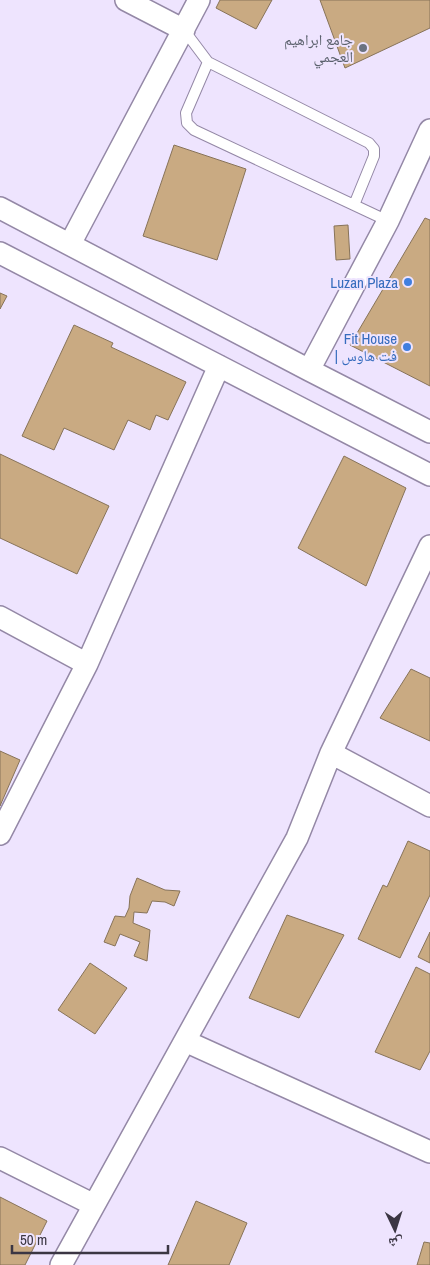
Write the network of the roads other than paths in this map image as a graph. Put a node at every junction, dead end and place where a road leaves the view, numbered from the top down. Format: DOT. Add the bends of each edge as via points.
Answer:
graph roads {
  1 [pos="126,0"];
  2 [pos="199,0"];
  3 [pos="184,30"];
  4 [pos="208,62"];
  5 [pos="430,130"];
  6 [pos="423,161"];
  7 [pos="354,205"];
  8 [pos="0,208"];
  9 [pos="388,221"];
  10 [pos="70,244"];
  11 [pos="0,252"];
  12 [pos="219,366"];
  13 [pos="309,370"];
  14 [pos="430,432"];
  15 [pos="430,474"];
  16 [pos="430,546"];
  17 [pos="0,617"];
  18 [pos="87,664"];
  19 [pos="331,753"];
  20 [pos="430,806"];
  21 [pos="0,834"];
  22 [pos="185,1041"];
  23 [pos="430,1152"];
  24 [pos="0,1158"];
  25 [pos="94,1206"];
  26 [pos="61,1265"];
  1 -- 3 [label="street"];
  2 -- 3 [label="street"];
  3 -- 4 [label="lane"];
  3 -- 10 [label="street"];
  4 -- 7 [label="lane" via="369,143 374,149 374,156"];
  4 -- 7 [label="lane" via="186,113 187,123 194,130"];
  5 -- 6 [label="street"];
  6 -- 9 [label="street"];
  7 -- 9 [label="lane"];
  8 -- 10 [label="street"];
  9 -- 13 [label="street"];
  10 -- 13 [label="street"];
  11 -- 12 [label="street"];
  12 -- 15 [label="street"];
  12 -- 18 [label="street"];
  13 -- 14 [label="street"];
  16 -- 19 [label="street"];
  17 -- 18 [label="street"];
  18 -- 21 [label="street"];
  19 -- 20 [label="street"];
  19 -- 22 [label="street" via="297,838"];
  22 -- 23 [label="street"];
  22 -- 25 [label="street"];
  24 -- 25 [label="street"];
  25 -- 26 [label="street"];
}
